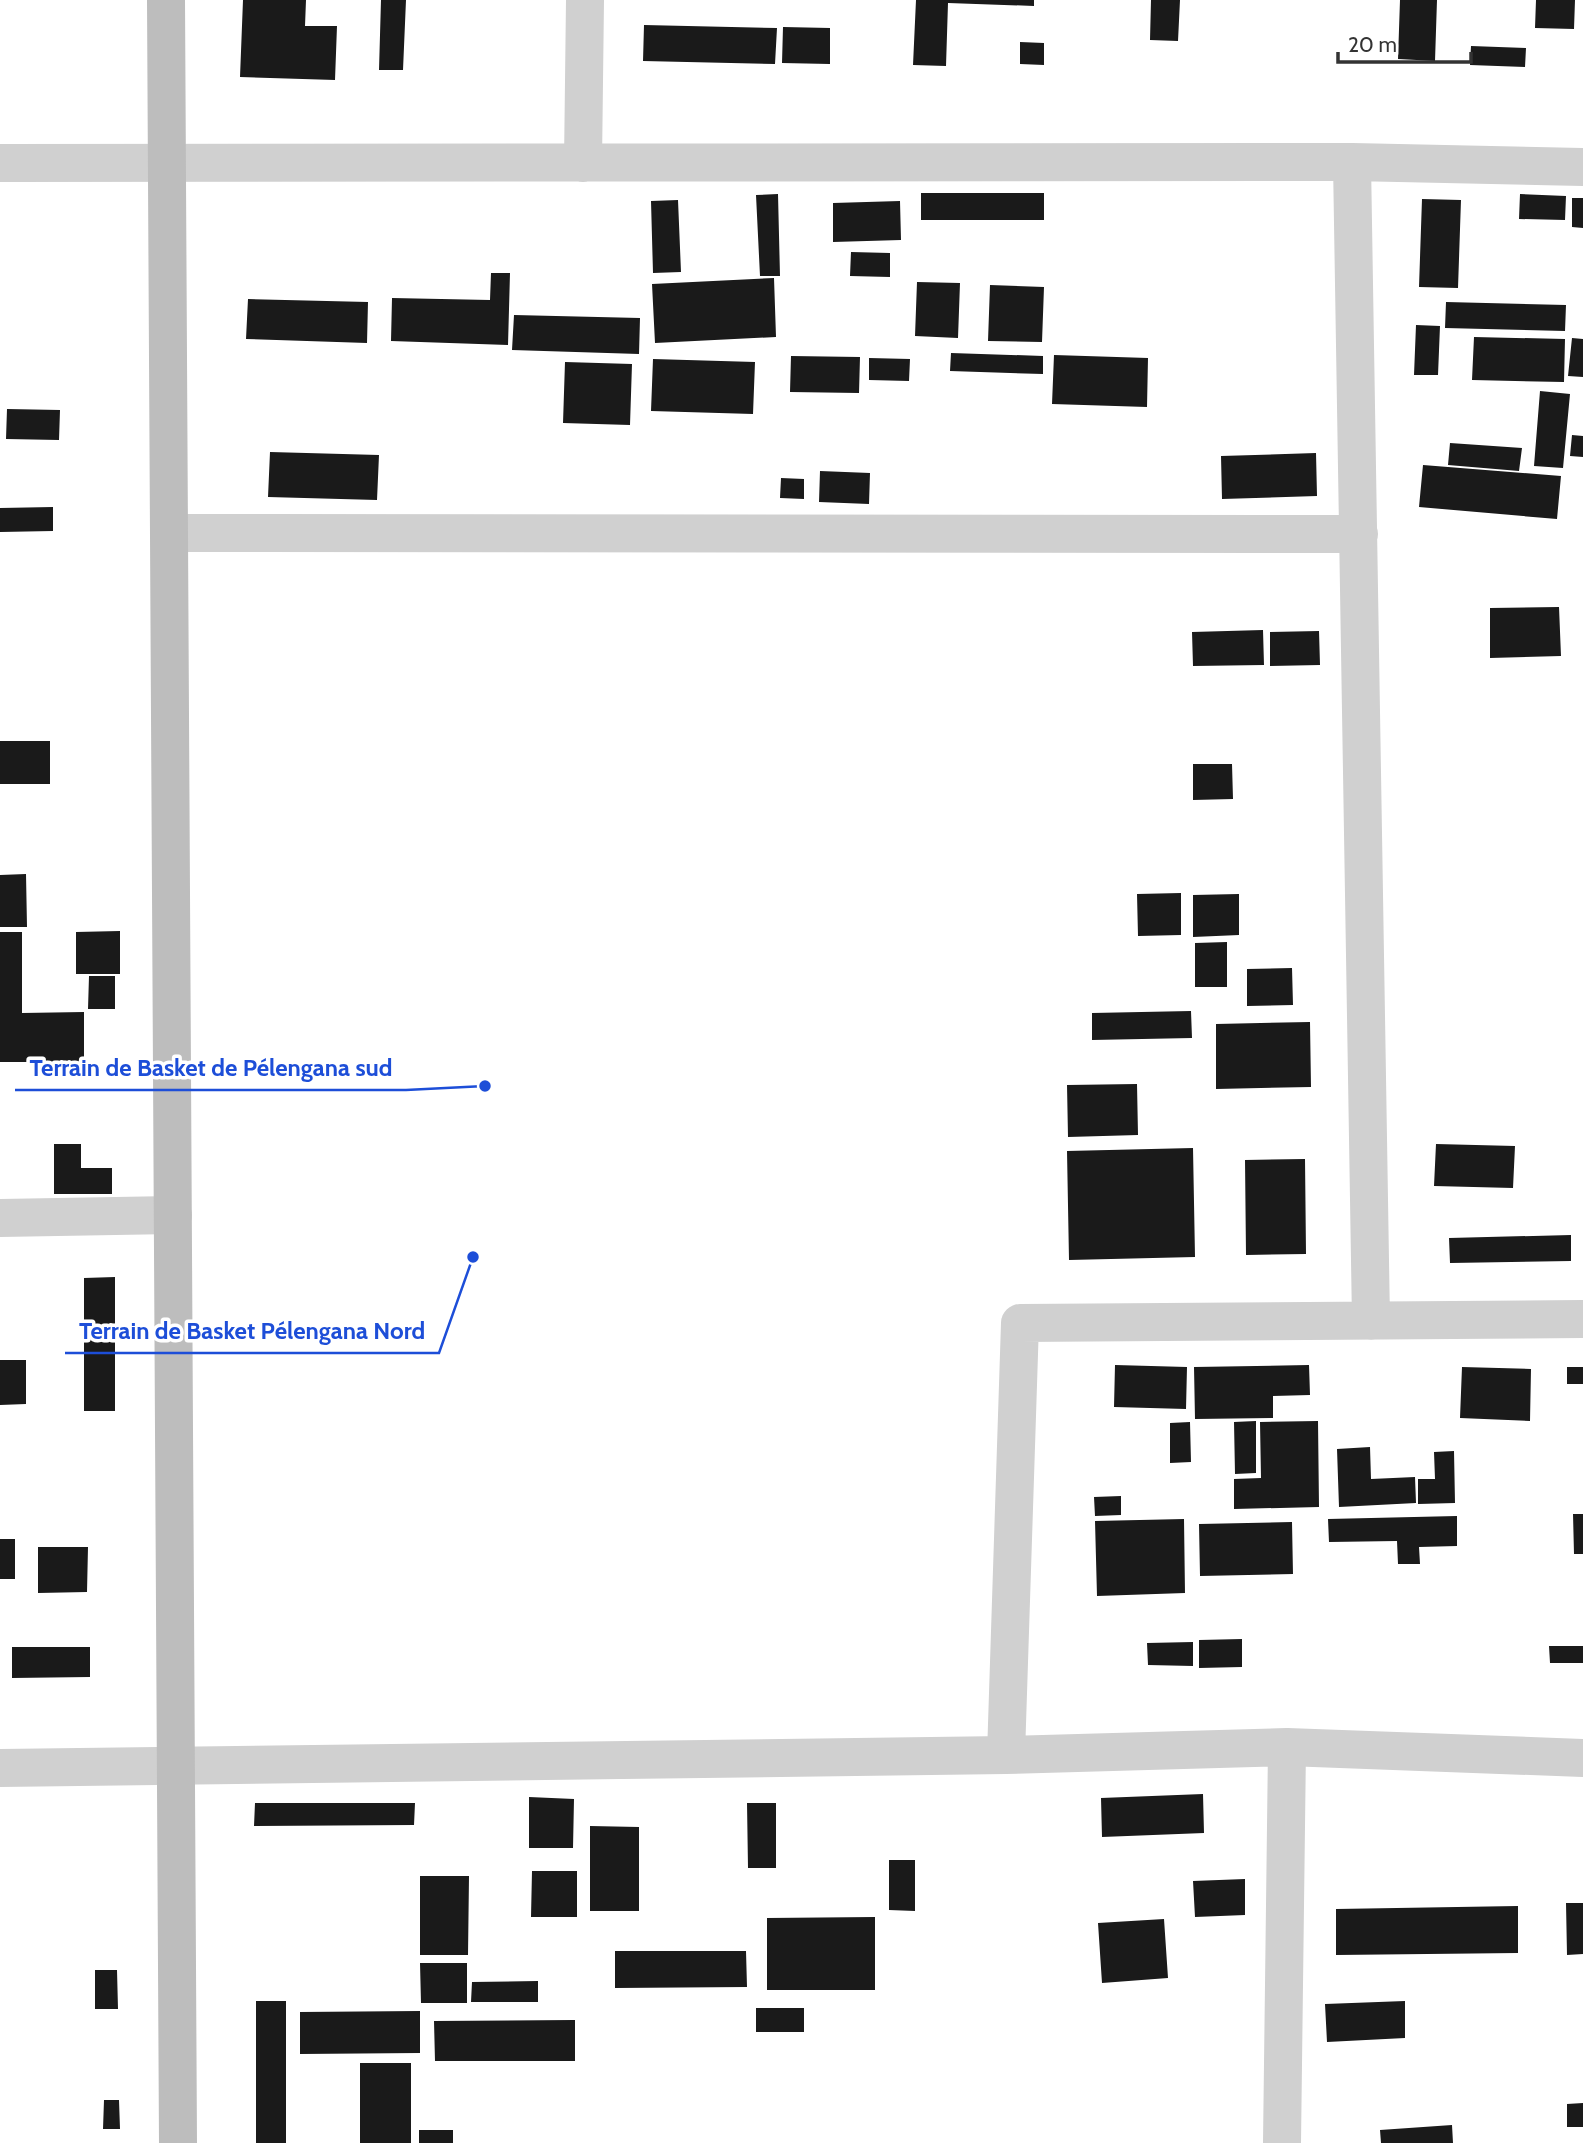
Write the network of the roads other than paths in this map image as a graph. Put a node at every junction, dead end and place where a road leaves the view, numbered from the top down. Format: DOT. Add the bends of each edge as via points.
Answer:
graph roads {
  1 [pos="166,0"];
  2 [pos="585,0"];
  3 [pos="167,162"];
  4 [pos="1352,162"];
  5 [pos="0,163"];
  6 [pos="583,163"];
  7 [pos="1583,167"];
  8 [pos="170,533"];
  9 [pos="1359,534"];
  10 [pos="173,1215"];
  11 [pos="0,1218"];
  12 [pos="1583,1319"];
  13 [pos="1371,1321"];
  14 [pos="1287,1746"];
  15 [pos="1006,1755"];
  16 [pos="1583,1758"];
  17 [pos="176,1766"];
  18 [pos="0,1768"];
  19 [pos="178,2143"];
  20 [pos="1282,2143"];
  1 -- 3 [label="street"];
  2 -- 6 [label="street"];
  3 -- 5 [label="street"];
  3 -- 6 [label="street"];
  3 -- 8 [label="street"];
  4 -- 6 [label="street"];
  4 -- 7 [label="street"];
  4 -- 9 [label="street"];
  8 -- 9 [label="street"];
  8 -- 10 [label="street"];
  9 -- 13 [label="street"];
  10 -- 11 [label="street"];
  10 -- 17 [label="street"];
  12 -- 13 [label="street"];
  13 -- 15 [label="street" via="1020,1323"];
  14 -- 15 [label="street"];
  14 -- 16 [label="street"];
  14 -- 20 [label="street"];
  15 -- 17 [label="street"];
  17 -- 18 [label="street"];
  17 -- 19 [label="street"];
}
